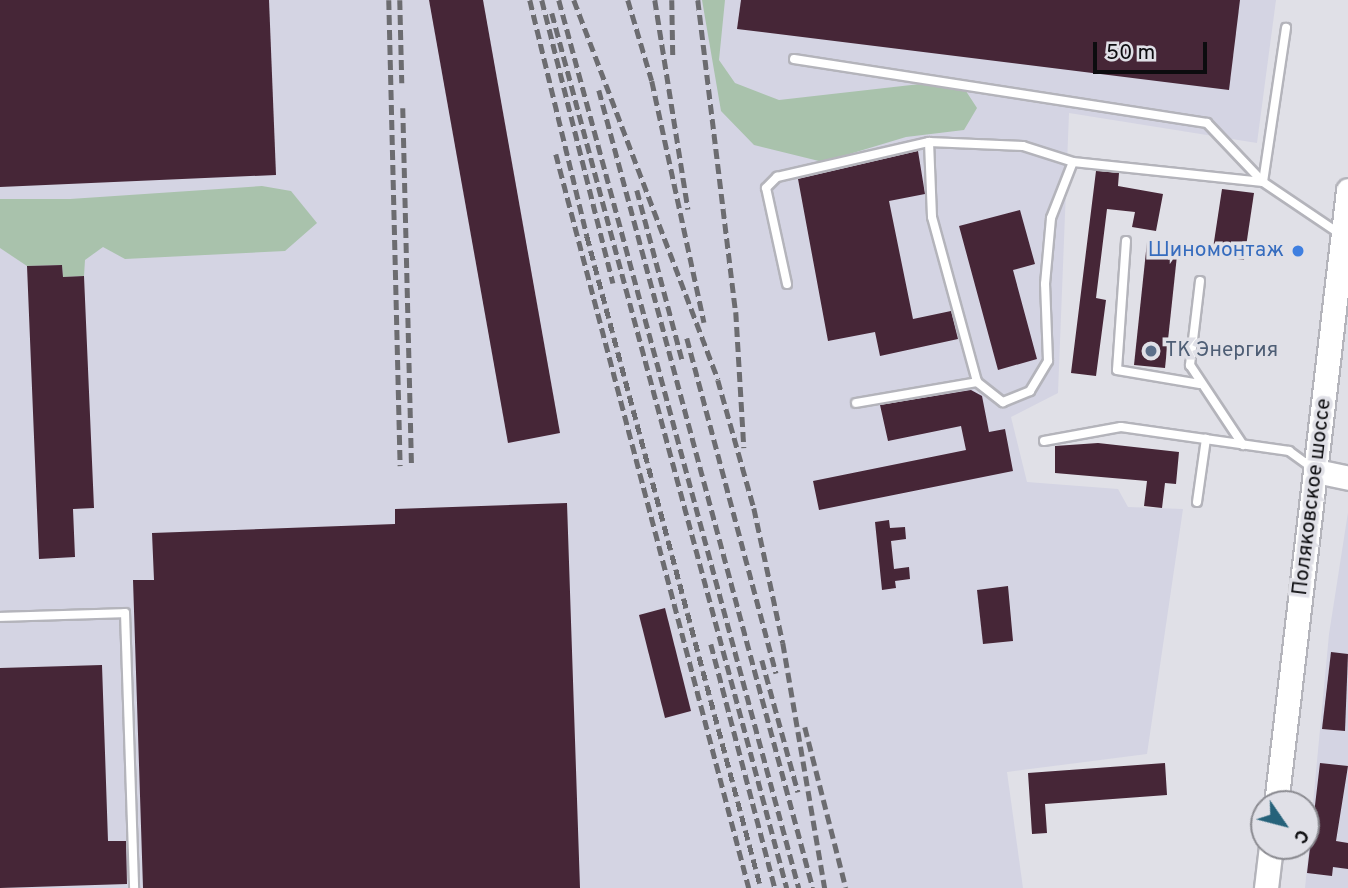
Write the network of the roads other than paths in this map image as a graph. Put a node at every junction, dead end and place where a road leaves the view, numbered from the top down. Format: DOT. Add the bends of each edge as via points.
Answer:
graph roads {
  1 [pos="1286,28"];
  2 [pos="794,59"];
  3 [pos="929,142"];
  4 [pos="1073,162"];
  5 [pos="1263,182"];
  6 [pos="1348,190"];
  7 [pos="1343,235"];
  8 [pos="1126,241"];
  9 [pos="1200,281"];
  10 [pos="787,284"];
  11 [pos="977,382"];
  12 [pos="1200,384"];
  13 [pos="856,403"];
  14 [pos="1206,439"];
  15 [pos="1044,441"];
  16 [pos="1242,445"];
  17 [pos="1316,471"];
  18 [pos="1348,478"];
  19 [pos="1197,502"];
  20 [pos="0,617"];
  21 [pos="1278,790"];
  22 [pos="1269,860"];
  23 [pos="134,888"];
  24 [pos="1266,888"];
  1 -- 5 [label="lane"];
  2 -- 5 [label="lane" via="1207,123"];
  3 -- 4 [label="lane" via="1023,146"];
  3 -- 10 [label="lane" via="777,177 766,188"];
  3 -- 11 [label="lane" via="932,217"];
  4 -- 5 [label="lane"];
  4 -- 11 [label="lane" via="1051,218 1045,284 1048,361 1030,391 1003,402"];
  5 -- 7 [label="lane"];
  6 -- 7 [label="main road, Поляковское шоссе"];
  7 -- 17 [label="main road, Поляковское шоссе"];
  8 -- 12 [label="lane" via="1117,370"];
  9 -- 12 [label="lane" via="1190,365"];
  11 -- 13 [label="lane"];
  12 -- 16 [label="lane"];
  14 -- 15 [label="lane" via="1121,427"];
  14 -- 16 [label="lane"];
  14 -- 19 [label="lane"];
  16 -- 17 [label="lane" via="1289,451"];
  17 -- 18 [label="main road"];
  17 -- 21 [label="main road, Поляковское шоссе"];
  20 -- 23 [label="lane" via="125,613"];
  22 -- 24 [label="main road"];
}
